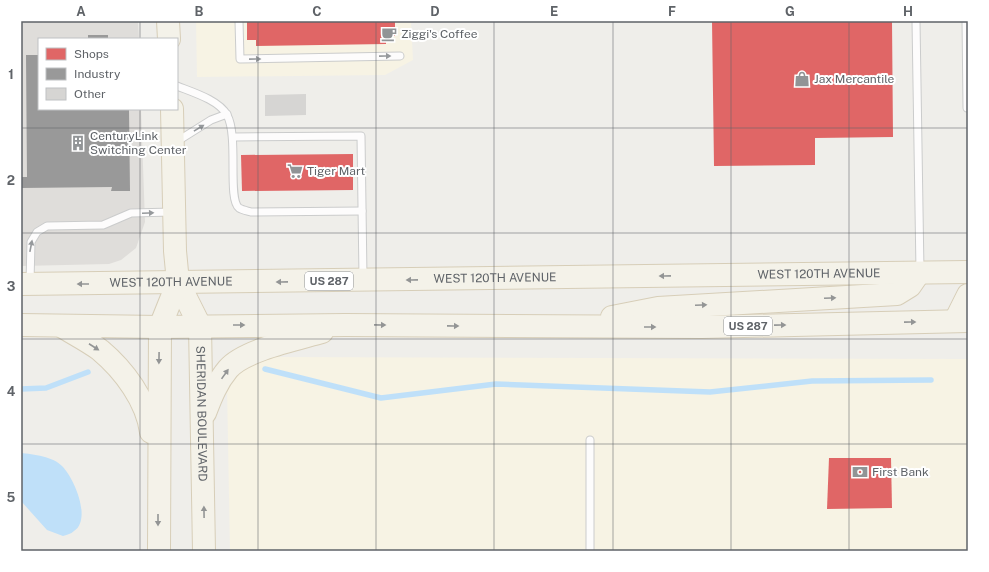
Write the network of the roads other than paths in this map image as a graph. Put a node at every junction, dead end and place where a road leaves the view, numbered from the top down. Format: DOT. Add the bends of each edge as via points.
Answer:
graph roads {
  1 [pos="168,21"];
  2 [pos="239,21"];
  3 [pos="916,21"];
  4 [pos="966,21"];
  5 [pos="169,38"];
  6 [pos="400,56"];
  7 [pos="178,86"];
  8 [pos="967,108"];
  9 [pos="172,110"];
  10 [pos="227,114"];
  11 [pos="234,136"];
  12 [pos="172,144"];
  13 [pos="362,211"];
  14 [pos="174,212"];
  15 [pos="968,272"];
  16 [pos="920,273"];
  17 [pos="363,281"];
  18 [pos="178,282"];
  19 [pos="26,284"];
  20 [pos="968,295"];
  21 [pos="962,321"];
  22 [pos="21,325"];
  23 [pos="345,325"];
  24 [pos="61,326"];
  25 [pos="200,326"];
  26 [pos="160,327"];
  27 [pos="566,327"];
  28 [pos="202,421"];
  29 [pos="590,440"];
  30 [pos="158,490"];
  31 [pos="159,551"];
  32 [pos="204,551"];
  33 [pos="590,551"];
  1 -- 5 [label="main road"];
  2 -- 6 [label="lane, one-way" via="240,59"];
  3 -- 16 [label="lane"];
  4 -- 8 [label="lane"];
  7 -- 10 [label="lane" via="212,100"];
  9 -- 12 [label="main road, SHERIDAN BOULEVARD"];
  10 -- 11 [label="lane"];
  12 -- 10 [label="lane, one-way" via="211,120"];
  11 -- 13 [label="lane" via="233,199 239,208 251,212"];
  11 -- 13 [label="lane" via="361,136"];
  12 -- 14 [label="main road, SHERIDAN BOULEVARD"];
  13 -- 17 [label="lane"];
  14 -- 18 [label="main road, SHERIDAN BOULEVARD"];
  19 -- 14 [label="lane, one-way" via="31,242 37,232 47,226 103,225 131,213"];
  15 -- 16 [label="main road, WEST 120TH AVENUE / US 287"];
  16 -- 17 [label="main road, WEST 120TH AVENUE / US 287, one-way"];
  27 -- 16 [label="main road, one-way" via="658,308 897,294 910,286"];
  17 -- 18 [label="main road, WEST 120TH AVENUE / US 287, one-way"];
  18 -- 19 [label="main road, WEST 120TH AVENUE / US 287, one-way"];
  18 -- 25 [label="main road, SHERIDAN BOULEVARD"];
  18 -- 26 [label="main road, SHERIDAN BOULEVARD"];
  20 -- 21 [label="main road"];
  27 -- 21 [label="main road, US 287, one-way" via="710,327"];
  22 -- 24 [label="main road, US 287"];
  25 -- 23 [label="main road, US 287, one-way"];
  23 -- 27 [label="main road, US 287, one-way"];
  28 -- 23 [label="main road, one-way" via="214,390 229,368 241,359 262,350"];
  24 -- 26 [label="main road, US 287"];
  24 -- 30 [label="main road, one-way" via="100,351 128,380 144,406 149,417"];
  25 -- 26 [label="main road, US 287"];
  25 -- 28 [label="main road, SHERIDAN BOULEVARD"];
  26 -- 30 [label="main road, SHERIDAN BOULEVARD, one-way"];
  32 -- 28 [label="main road, SHERIDAN BOULEVARD, one-way"];
  29 -- 33 [label="lane"];
  30 -- 31 [label="main road, SHERIDAN BOULEVARD, one-way"];
}
